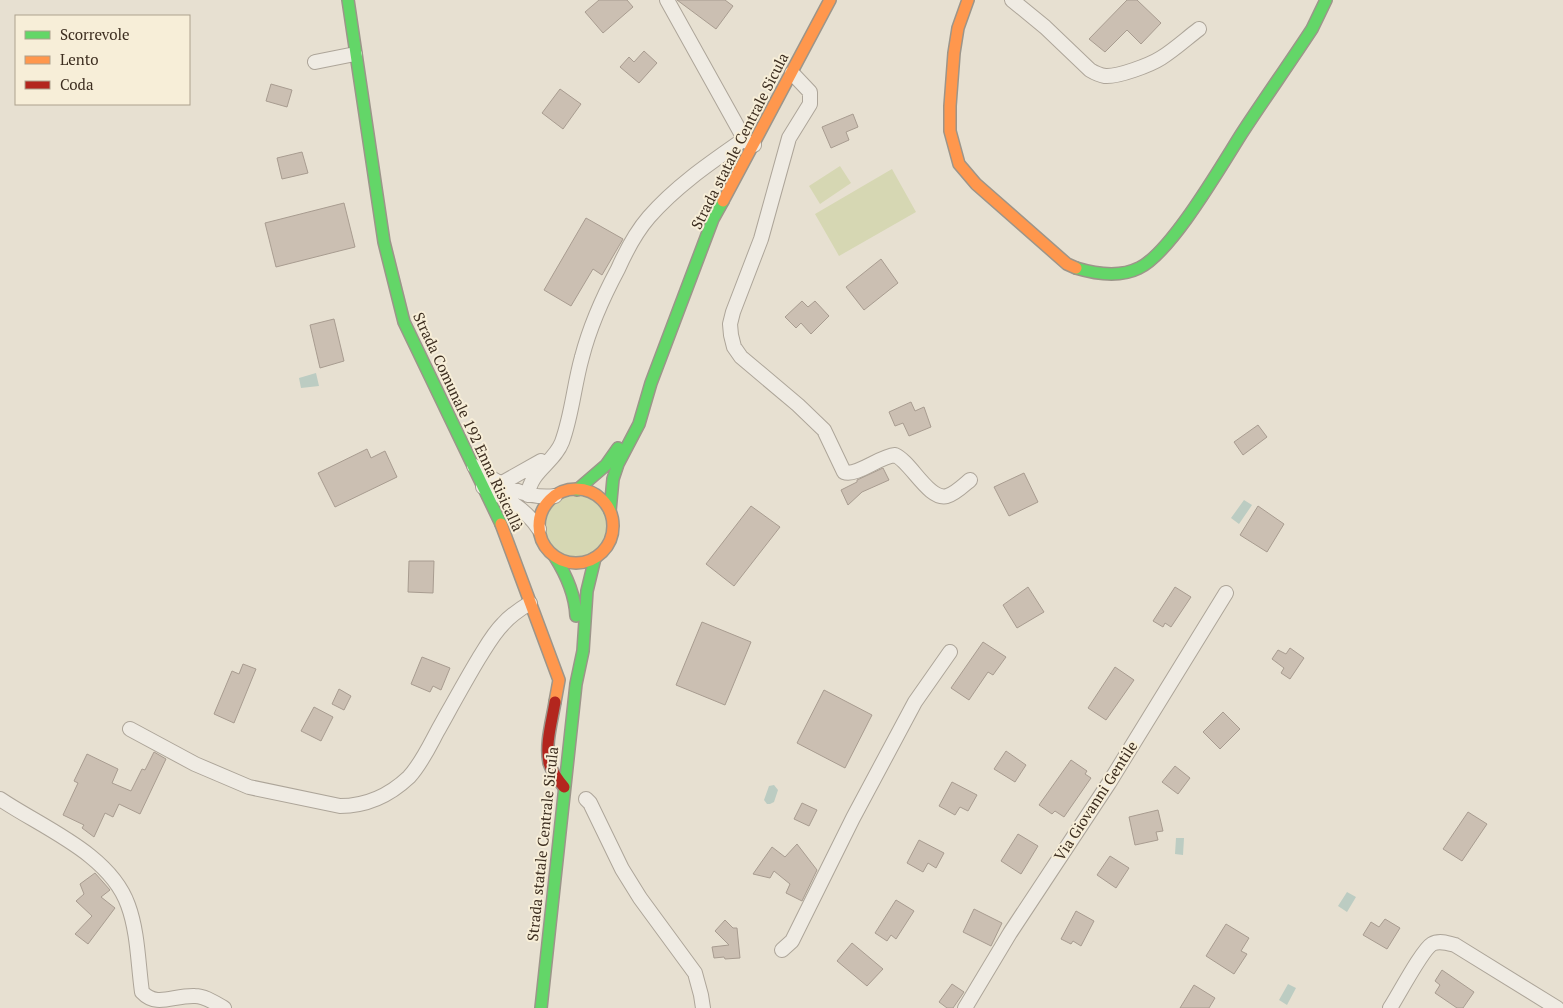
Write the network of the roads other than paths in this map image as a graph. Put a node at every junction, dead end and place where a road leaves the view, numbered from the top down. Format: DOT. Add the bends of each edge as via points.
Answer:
graph roads {
  1 [pos="348,0"];
  2 [pos="667,0"];
  3 [pos="830,0"];
  4 [pos="968,0"];
  5 [pos="1012,0"];
  6 [pos="1326,0"];
  7 [pos="1199,29"];
  8 [pos="355,54"];
  9 [pos="315,62"];
  10 [pos="792,73"];
  11 [pos="748,142"];
  12 [pos="651,383"];
  13 [pos="561,444"];
  14 [pos="472,464"];
  15 [pos="970,480"];
  16 [pos="502,484"];
  17 [pos="483,487"];
  18 [pos="577,490"];
  19 [pos="528,495"];
  20 [pos="555,496"];
  21 [pos="610,511"];
  22 [pos="539,529"];
  23 [pos="555,557"];
  24 [pos="595,558"];
  25 [pos="1226,593"];
  26 [pos="530,603"];
  27 [pos="950,652"];
  28 [pos="576,684"];
  29 [pos="130,729"];
  30 [pos="564,788"];
  31 [pos="0,799"];
  32 [pos="586,799"];
  33 [pos="782,950"];
  34 [pos="153,1006"];
  35 [pos="224,1008"];
  36 [pos="541,1008"];
  37 [pos="704,1008"];
  38 [pos="965,1008"];
  39 [pos="1390,1008"];
  40 [pos="1557,1008"];
  1 -- 8 [label="street, Strada Comunale 192 Enna Risicallà"];
  2 -- 11 [label="street"];
  3 -- 10 [label="street, Strada statale Centrale Sicula"];
  4 -- 6 [label="street" via="958,28 950,106 950,131 959,164 976,184 1067,264 1083,271 1117,274 1142,268 1166,244 1312,29"];
  5 -- 7 [label="street" via="1090,70 1106,76 1161,58"];
  8 -- 9 [label="street"];
  8 -- 14 [label="street, Strada Comunale 192 Enna Risicallà" via="384,242 404,322"];
  10 -- 11 [label="street, Strada statale Centrale Sicula"];
  10 -- 15 [label="street" via="810,92 810,104 789,138 762,239 733,312 730,324 734,347 741,357 824,430 844,472 852,473 895,455 907,463 928,488 941,496 948,496"];
  11 -- 12 [label="street, Strada statale Centrale Sicula" via="713,219"];
  11 -- 13 [label="street" via="679,187 648,218 628,248 590,329"];
  12 -- 18 [label="street, Strada statale Centrale Sicula" via="618,448 606,465"];
  12 -- 21 [label="street, Strada statale Centrale Sicula" via="638,424 613,479"];
  13 -- 16 [label="street" via="534,466"];
  13 -- 19 [label="street" via="534,476"];
  14 -- 16 [label="street"];
  14 -- 17 [label="street, Strada Comunale 192 Enna Risicallà"];
  16 -- 19 [label="street"];
  17 -- 22 [label="street" via="522,509"];
  17 -- 26 [label="street, Strada Comunale 192 Enna Risicallà"];
  18 -- 20 [label="street"];
  18 -- 21 [label="street" via="597,496"];
  19 -- 20 [label="street"];
  20 -- 22 [label="street" via="541,514"];
  21 -- 24 [label="street" via="612,532 609,542"];
  22 -- 23 [label="street" via="547,550"];
  23 -- 24 [label="street" via="575,563"];
  23 -- 28 [label="street, Strada statale Centrale Sicula" via="565,572 576,610"];
  24 -- 28 [label="street, Strada statale Centrale Sicula" via="587,582 584,647"];
  25 -- 38 [label="street, Via Giovanni Gentile"];
  26 -- 29 [label="street" via="515,612 491,639 409,777 370,802 340,806 249,787 195,764"];
  26 -- 30 [label="street, Strada Comunale 192 Enna Risicallà" via="559,680 549,741 549,762"];
  27 -- 33 [label="street" via="914,702 792,941"];
  28 -- 30 [label="street, Strada statale Centrale Sicula"];
  30 -- 36 [label="street, Strada statale Centrale Sicula"];
  31 -- 34 [label="street" via="82,850 100,863 117,882 132,918 142,992"];
  32 -- 37 [label="street" via="640,898 695,973"];
  34 -- 35 [label="street" via="194,996"];
  39 -- 40 [label="street" via="1424,952 1433,944 1447,942"];
}
